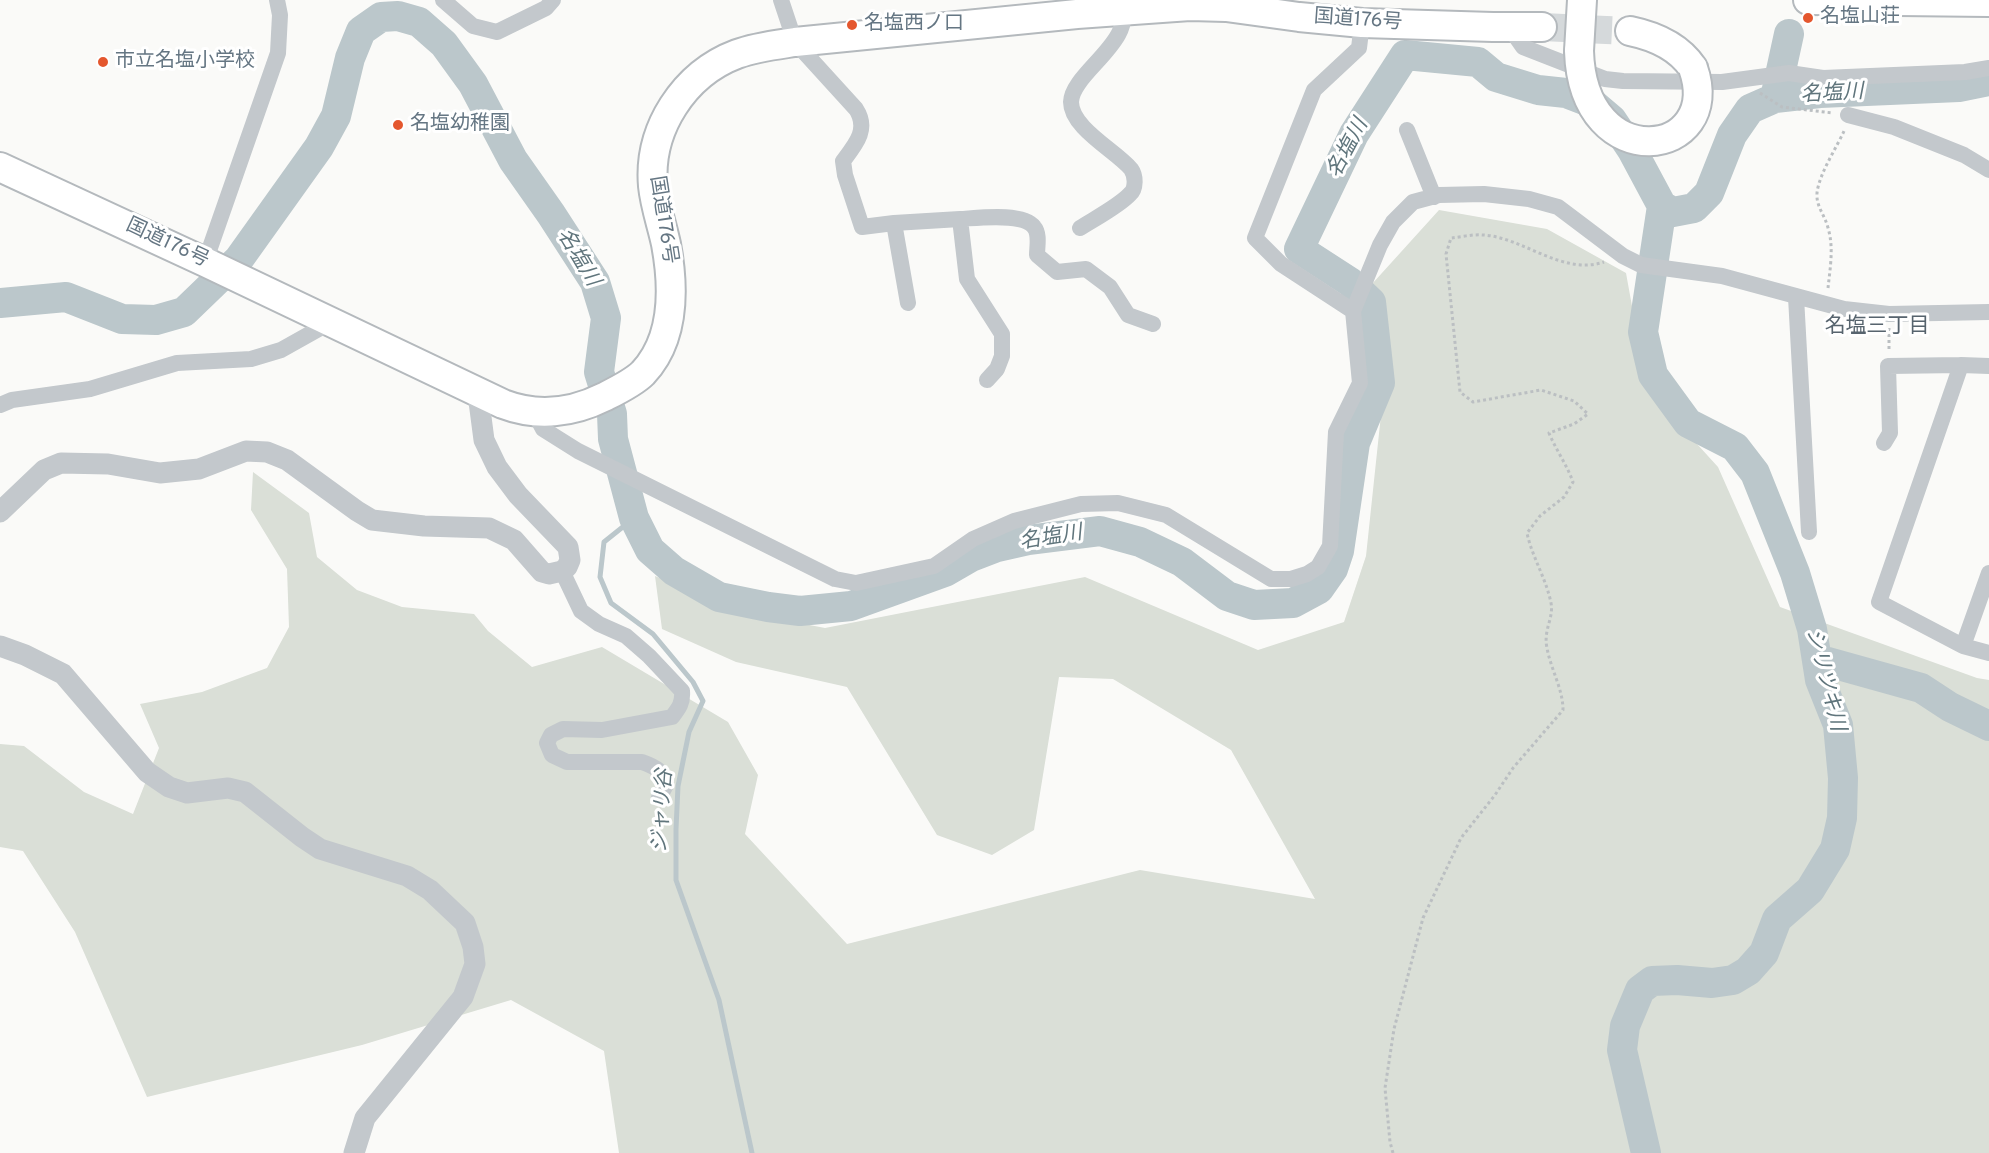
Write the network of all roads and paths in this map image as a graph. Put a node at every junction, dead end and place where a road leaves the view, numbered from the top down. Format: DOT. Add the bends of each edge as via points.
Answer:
graph roads {
  1 [pos="277,0"];
  2 [pos="443,0"];
  3 [pos="553,0"];
  4 [pos="781,0"];
  5 [pos="1582,0"];
  6 [pos="1808,0"];
  7 [pos="1989,2"];
  8 [pos="1120,5"];
  9 [pos="1362,23"];
  10 [pos="1509,27"];
  11 [pos="1542,27"];
  12 [pos="1630,31"];
  13 [pos="795,42"];
  14 [pos="1989,68"];
  15 [pos="1739,80"];
  16 [pos="1848,115"];
  17 [pos="1407,130"];
  18 [pos="0,167"];
  19 [pos="1989,170"];
  20 [pos="1434,196"];
  21 [pos="960,219"];
  22 [pos="894,223"];
  23 [pos="1080,228"];
  24 [pos="1623,256"];
  25 [pos="214,266"];
  26 [pos="1796,297"];
  27 [pos="908,303"];
  28 [pos="1826,305"];
  29 [pos="1353,311"];
  30 [pos="1989,312"];
  31 [pos="331,322"];
  32 [pos="1888,323"];
  33 [pos="1152,324"];
  34 [pos="1889,347"];
  35 [pos="1961,365"];
  36 [pos="1989,366"];
  37 [pos="987,380"];
  38 [pos="478,394"];
  39 [pos="0,405"];
  40 [pos="534,412"];
  41 [pos="1884,443"];
  42 [pos="0,512"];
  43 [pos="1809,532"];
  44 [pos="562,571"];
  45 [pos="1989,573"];
  46 [pos="0,646"];
  47 [pos="1963,646"];
  48 [pos="1989,652"];
  49 [pos="659,798"];
  50 [pos="354,1153"];
  51 [pos="1393,1153"];
  1 -- 25 [label="street" via="278,53"];
  2 -- 3 [label="street" via="473,26 497,32 546,8"];
  4 -- 13 [label="street"];
  5 -- 12 [label="highway, bridge" via="1582,81 1597,113 1625,137 1646,142 1664,140 1692,115 1698,96 1693,68 1668,45"];
  6 -- 7 [label="highway"];
  8 -- 9 [label="highway, 国道176号" via="1226,7"];
  8 -- 13 [label="highway, 国道176号"];
  8 -- 23 [label="street" via="1121,27 1113,43 1079,84 1071,101 1075,117 1133,171 1135,182 1131,194"];
  9 -- 10 [label="highway, 国道176号"];
  9 -- 29 [label="street" via="1359,48 1314,90 1255,238 1281,264"];
  10 -- 11 [label="highway, 国道176号"];
  10 -- 15 [label="street" via="1523,47 1605,79"];
  13 -- 22 [label="street" via="862,117 856,144 843,161 862,227"];
  13 -- 40 [label="highway, 国道176号" via="752,49 706,69 666,116 655,149 653,172 672,283 661,347 642,374 599,399 569,410"];
  14 -- 15 [label="street" via="1823,78 1788,73"];
  15 -- 16 [label="path" via="1782,107"];
  16 -- 19 [label="street" via="1894,127 1964,155"];
  16 -- 28 [label="path" via="1817,194 1830,240"];
  17 -- 20 [label="street"];
  18 -- 25 [label="highway, 国道176号"];
  20 -- 24 [label="street" via="1484,194 1530,199 1558,207"];
  20 -- 29 [label="street" via="1413,202 1393,222"];
  21 -- 22 [label="street"];
  21 -- 33 [label="street" via="1020,219 1034,226 1038,255 1057,272 1086,269 1110,287 1128,315"];
  21 -- 37 [label="street" via="967,279 1002,334 1002,356"];
  22 -- 27 [label="street"];
  24 -- 26 [label="street" via="1641,265 1722,276"];
  24 -- 51 [label="path" via="1595,265 1566,263 1484,235 1451,237 1446,254 1460,392 1473,402 1541,390 1574,401 1588,414 1549,434 1573,482 1564,497 1540,516 1527,533 1551,606 1544,637 1563,695 1563,710 1461,838 1423,918 1394,1029 1385,1088"];
  25 -- 31 [label="highway, 国道176号"];
  26 -- 28 [label="street"];
  26 -- 43 [label="street"];
  28 -- 30 [label="street" via="1889,314"];
  29 -- 40 [label="street" via="1360,383 1336,432 1330,546 1318,567 1291,579 1271,579 1166,515 1118,503 1081,504 1014,521 973,538 934,566 856,583 835,579 578,451 543,429"];
  31 -- 38 [label="highway, 国道176号"];
  31 -- 39 [label="street" via="281,350 251,359 177,363 90,389"];
  32 -- 34 [label="path"];
  35 -- 36 [label="street"];
  35 -- 41 [label="street" via="1888,366 1890,433"];
  35 -- 47 [label="street" via="1879,603"];
  38 -- 40 [label="highway, 国道176号"];
  38 -- 44 [label="street" via="484,440 497,467 568,547 570,560"];
  42 -- 44 [label="street" via="44,470 61,463 108,464 160,473 199,469 256,450 286,460 372,520 489,528 514,540 542,572"];
  44 -- 49 [label="street" via="581,611 626,636 682,691 682,698 672,717 602,730 563,729 550,735 547,743 552,755 567,762 642,762 653,766 664,776 666,785"];
  45 -- 47 [label="street"];
  46 -- 50 [label="street" via="63,674 147,772 169,787 187,792 228,788 246,792 320,849 407,876 430,890 465,923 475,964 463,997 365,1118"];
  47 -- 48 [label="street"];
}
